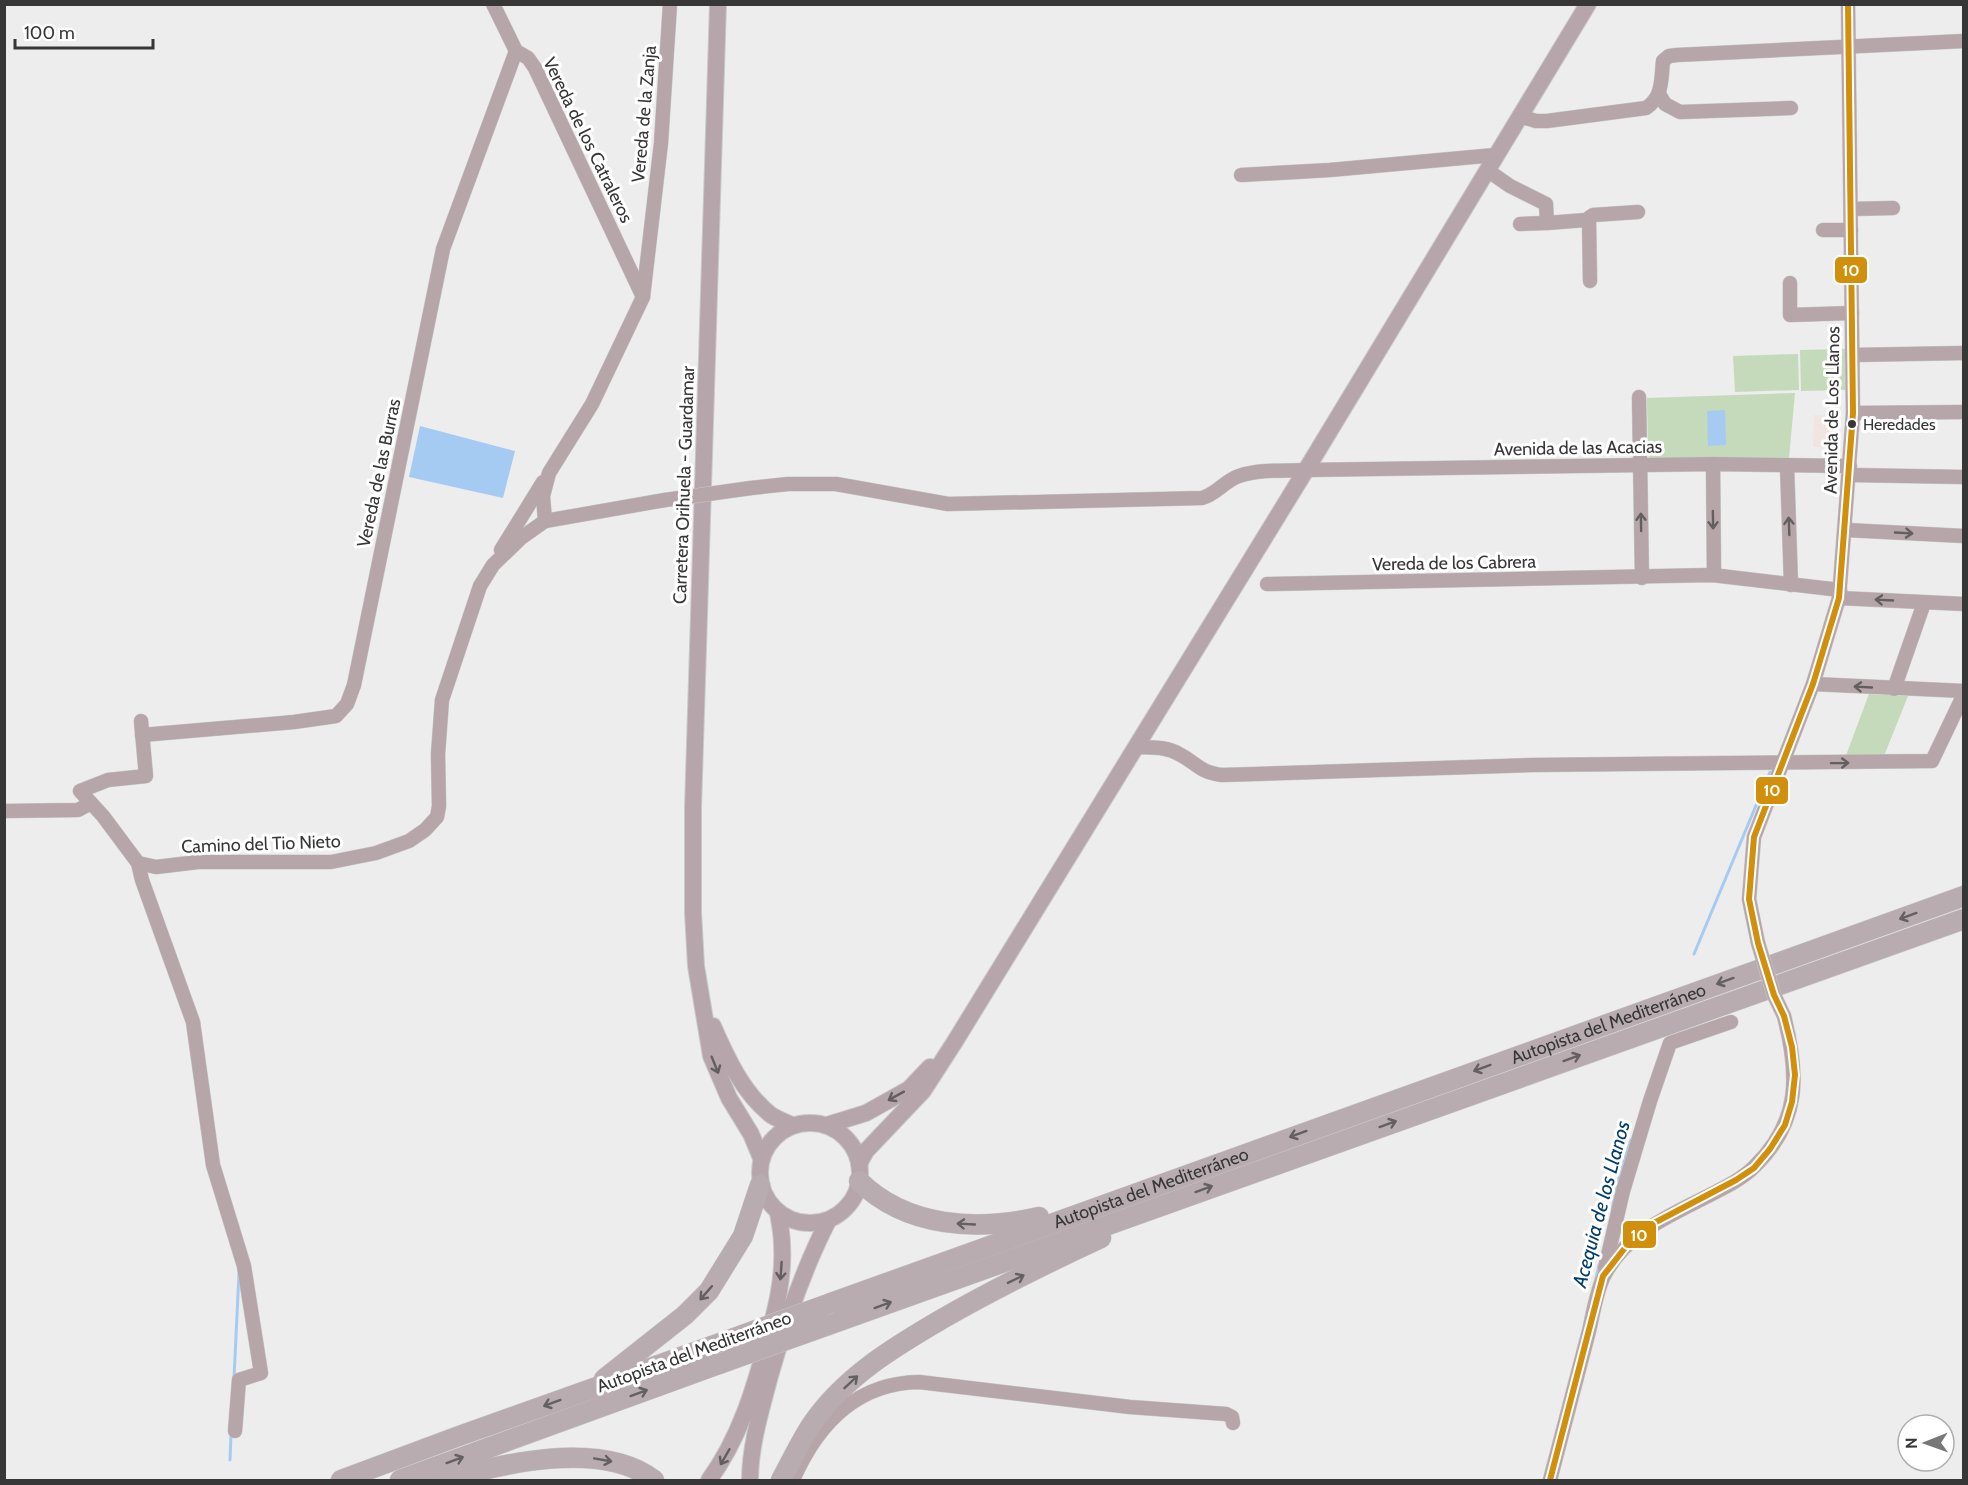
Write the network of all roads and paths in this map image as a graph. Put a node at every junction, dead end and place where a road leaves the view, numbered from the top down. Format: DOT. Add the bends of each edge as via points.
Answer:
graph roads {
  1 [pos="493,4"];
  2 [pos="670,4"];
  3 [pos="718,4"];
  4 [pos="1848,4"];
  5 [pos="1587,5"];
  6 [pos="1964,41"];
  7 [pos="1849,46"];
  8 [pos="516,51"];
  9 [pos="1659,94"];
  10 [pos="1791,108"];
  11 [pos="1519,116"];
  12 [pos="1491,162"];
  13 [pos="1240,175"];
  14 [pos="1893,208"];
  15 [pos="1851,209"];
  16 [pos="1638,212"];
  17 [pos="1589,218"];
  18 [pos="1547,223"];
  19 [pos="1521,224"];
  20 [pos="1823,230"];
  21 [pos="1851,230"];
  22 [pos="1590,281"];
  23 [pos="1790,283"];
  24 [pos="643,297"];
  25 [pos="1852,313"];
  26 [pos="1964,353"];
  27 [pos="1852,355"];
  28 [pos="1640,397"];
  29 [pos="1964,412"];
  30 [pos="1853,413"];
  31 [pos="1713,464"];
  32 [pos="1787,465"];
  33 [pos="1640,466"];
  34 [pos="1306,470"];
  35 [pos="1850,470"];
  36 [pos="549,473"];
  37 [pos="1964,477"];
  38 [pos="752,489"];
  39 [pos="545,521"];
  40 [pos="1846,530"];
  41 [pos="1964,536"];
  42 [pos="493,565"];
  43 [pos="1714,575"];
  44 [pos="1642,578"];
  45 [pos="1267,584"];
  46 [pos="1791,585"];
  47 [pos="1840,594"];
  48 [pos="1924,603"];
  49 [pos="1964,604"];
  50 [pos="1813,684"];
  51 [pos="1894,689"];
  52 [pos="1964,693"];
  53 [pos="1136,747"];
  54 [pos="1782,764"];
  55 [pos="91,803"];
  56 [pos="4,811"];
  57 [pos="138,863"];
  58 [pos="1964,896"];
  59 [pos="1964,919"];
  60 [pos="696,966"];
  61 [pos="1731,1022"];
  62 [pos="954,1043"];
  63 [pos="792,1125"];
  64 [pos="827,1125"];
  65 [pos="761,1158"];
  66 [pos="1225,1161"];
  67 [pos="859,1173"];
  68 [pos="760,1185"];
  69 [pos="1173,1200"];
  70 [pos="778,1213"];
  71 [pos="828,1221"];
  72 [pos="1603,1276"];
  73 [pos="592,1389"];
  74 [pos="1233,1423"];
  75 [pos="235,1431"];
  76 [pos="341,1480"];
  77 [pos="400,1480"];
  78 [pos="442,1480"];
  79 [pos="654,1480"];
  80 [pos="709,1480"];
  81 [pos="750,1480"];
  82 [pos="781,1480"];
  83 [pos="793,1480"];
  84 [pos="1550,1480"];
  1 -- 8 [label="street, Vereda de los Catraleros"];
  2 -- 24 [label="street, Vereda de la Zanja" via="661,143"];
  3 -- 60 [label="main road, Carretera Orihuela - Guardamar" via="693,807"];
  4 -- 7 [label="street, Avenida de Los Llanos"];
  5 -- 11 [label="main road"];
  6 -- 7 [label="street"];
  7 -- 9 [label="street" via="1669,56 1663,61"];
  7 -- 15 [label="street, Avenida de Los Llanos"];
  8 -- 24 [label="street, Vereda de los Catraleros" via="535,68"];
  8 -- 55 [label="street, Vereda de las Burras" via="443,249 354,685 346,704 336,716 294,722 142,728 146,776 108,780 80,791"];
  9 -- 10 [label="street" via="1665,104 1680,112"];
  9 -- 11 [label="street" via="1655,103 1646,108 1547,121"];
  11 -- 12 [label="main road"];
  12 -- 13 [label="street"];
  12 -- 18 [label="street" via="1510,186 1545,204"];
  12 -- 34 [label="main road"];
  14 -- 15 [label="street"];
  15 -- 21 [label="street, Avenida de Los Llanos"];
  16 -- 17 [label="street"];
  17 -- 18 [label="street"];
  17 -- 22 [label="street"];
  18 -- 19 [label="street"];
  20 -- 21 [label="street"];
  21 -- 25 [label="street, Avenida de Los Llanos"];
  23 -- 25 [label="street" via="1790,315"];
  24 -- 36 [label="street, Camino del Tio Nieto" via="596,396"];
  25 -- 27 [label="street, Avenida de Los Llanos"];
  26 -- 27 [label="street"];
  27 -- 30 [label="street, Avenida de Los Llanos"];
  28 -- 33 [label="street"];
  29 -- 30 [label="street"];
  30 -- 35 [label="street, Avenida de Los Llanos"];
  31 -- 32 [label="street, Avenida de las Acacias"];
  31 -- 33 [label="street, Avenida de las Acacias"];
  31 -- 43 [label="street, one-way"];
  32 -- 35 [label="street, Avenida de las Acacias"];
  46 -- 32 [label="street, one-way"];
  33 -- 34 [label="street, Avenida de las Acacias"];
  44 -- 33 [label="street, one-way"];
  34 -- 38 [label="street, Avenida de las Acacias" via="1237,476 1213,495 1202,498 948,504 836,484"];
  34 -- 53 [label="main road"];
  35 -- 37 [label="street, Avenida de las Acacias"];
  35 -- 40 [label="street, Avenida de Los Llanos"];
  36 -- 39 [label="street, Camino del Tio Nieto" via="543,496"];
  36 -- 42 [label="street, Camino del Tio Nieto"];
  38 -- 39 [label="street, Camino del Tio Nieto, bridge"];
  39 -- 42 [label="street, Camino del Tio Nieto"];
  40 -- 41 [label="street, one-way"];
  40 -- 47 [label="street, Avenida de Los Llanos"];
  42 -- 57 [label="street, Camino del Tio Nieto" via="480,586 442,700 439,806 437,817 425,830 409,841 376,853 331,862 198,862 156,867"];
  43 -- 44 [label="street, Vereda de los Cabrera"];
  43 -- 46 [label="street, Vereda de los Cabrera"];
  44 -- 45 [label="street, Vereda de los Cabrera"];
  46 -- 47 [label="street, Vereda de los Cabrera"];
  48 -- 47 [label="street, Vereda de los Cabrera, one-way"];
  47 -- 50 [label="street, Avenida de Los Llanos"];
  48 -- 49 [label="street, Vereda de los Cabrera"];
  48 -- 51 [label="street"];
  51 -- 50 [label="street, one-way"];
  50 -- 54 [label="street, Avenida de Los Llanos"];
  51 -- 52 [label="street"];
  54 -- 52 [label="street, one-way" via="1932,761"];
  53 -- 54 [label="street" via="1166,748 1208,773 1222,775 1532,765"];
  53 -- 62 [label="main road"];
  54 -- 72 [label="street, Avenida de Los Llanos, bridge" via="1754,837 1749,899 1758,943 1792,1047 1795,1075 1785,1125 1754,1168 1654,1223 1628,1244"];
  55 -- 56 [label="street" via="78,810"];
  55 -- 57 [label="street"];
  57 -- 75 [label="street" via="193,1022 213,1165 244,1266 261,1373 239,1380"];
  58 -- 66 [label="highway, Autopista del Mediterráneo, one-way"];
  69 -- 59 [label="highway, Autopista del Mediterráneo, one-way"];
  60 -- 63 [label="main road, Carretera Orihuela - Guardamar" via="709,1015 733,1067 758,1103 772,1116"];
  60 -- 65 [label="main road, Carretera Orihuela - Guardamar, one-way" via="711,1056"];
  61 -- 72 [label="street" via="1671,1043 1623,1191"];
  62 -- 64 [label="main road, one-way" via="909,1089 866,1113"];
  62 -- 67 [label="main road" via="923,1091 866,1151"];
  63 -- 64 [label="main road"];
  63 -- 65 [label="main road" via="773,1138"];
  64 -- 67 [label="main road" via="843,1135 853,1148"];
  65 -- 68 [label="main road"];
  66 -- 67 [label="highway, one-way" via="1009,1224 966,1225 933,1220 893,1207 875,1196"];
  66 -- 73 [label="highway, Autopista del Mediterráneo, bridge"];
  67 -- 71 [label="main road" via="853,1198"];
  68 -- 70 [label="main road"];
  68 -- 73 [label="highway, one-way" via="743,1236 710,1291"];
  77 -- 69 [label="highway, Autopista del Mediterráneo, one-way, bridge"];
  82 -- 69 [label="highway, one-way" via="812,1424 868,1366 902,1342 1000,1287"];
  70 -- 71 [label="main road" via="811,1224"];
  70 -- 80 [label="main road, one-way" via="781,1278 759,1373 731,1446"];
  71 -- 81 [label="main road" via="805,1268 774,1362 754,1443"];
  72 -- 84 [label="street"];
  73 -- 76 [label="highway, Autopista del Mediterráneo, one-way"];
  74 -- 83 [label="street" via="1226,1414 900,1382 860,1397 829,1421"];
  78 -- 79 [label="highway, one-way" via="516,1464 582,1457 634,1468"];
}
